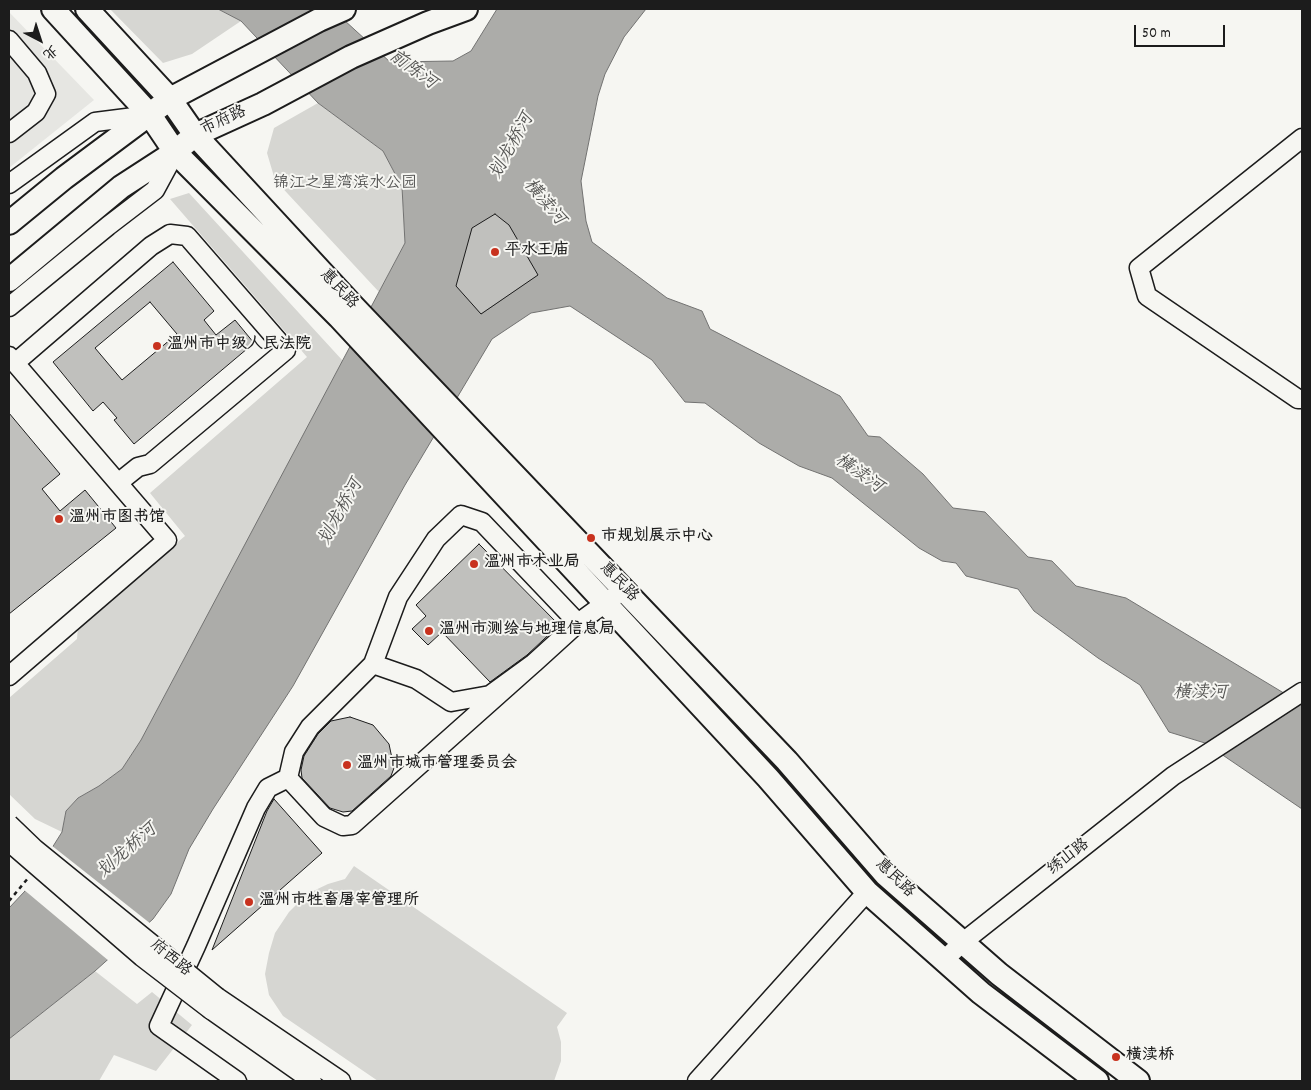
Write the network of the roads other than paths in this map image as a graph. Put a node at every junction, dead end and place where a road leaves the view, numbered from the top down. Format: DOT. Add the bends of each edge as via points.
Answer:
graph roads {
  1 [pos="52,9"];
  2 [pos="87,9"];
  3 [pos="344,9"];
  4 [pos="466,9"];
  5 [pos="9,40"];
  6 [pos="170,99"];
  7 [pos="150,115"];
  8 [pos="9,133"];
  9 [pos="195,136"];
  10 [pos="1302,138"];
  11 [pos="175,152"];
  12 [pos="9,184"];
  13 [pos="9,223"];
  14 [pos="9,280"];
  15 [pos="9,307"];
  16 [pos="346,311"];
  17 [pos="12,360"];
  18 [pos="1302,399"];
  19 [pos="457,429"];
  20 [pos="118,483"];
  21 [pos="623,589"];
  22 [pos="605,603"];
  23 [pos="578,623"];
  24 [pos="534,663"];
  25 [pos="373,664"];
  26 [pos="9,676"];
  27 [pos="1302,692"];
  28 [pos="288,778"];
  29 [pos="9,824"];
  30 [pos="9,842"];
  31 [pos="867,892"];
  32 [pos="963,942"];
  33 [pos="944,960"];
  34 [pos="214,1004"];
  35 [pos="237,1081"];
  36 [pos="312,1081"];
  37 [pos="341,1081"];
  38 [pos="697,1081"];
  39 [pos="1096,1081"];
  40 [pos="1138,1081"];
  1 -- 7 [label="main road, 惠民路"];
  2 -- 6 [label="main road, 惠民路"];
  3 -- 6 [label="main road"];
  4 -- 9 [label="main road, 市府路" via="351,57"];
  5 -- 8 [label="street" via="38,73 46,94 36,112"];
  6 -- 7 [label="main road"];
  6 -- 9 [label="main road, 惠民路"];
  7 -- 11 [label="main road, 惠民路"];
  7 -- 12 [label="street" via="95,122"];
  7 -- 13 [label="main road"];
  9 -- 11 [label="main road, 市府路"];
  9 -- 16 [label="main road, 惠民路"];
  10 -- 18 [label="street" via="1139,268 1147,296 1298,400"];
  11 -- 14 [label="main road, 市府路" via="121,187"];
  11 -- 15 [label="street" via="155,190"];
  11 -- 16 [label="main road, 惠民路"];
  16 -- 19 [label="main road, 惠民路"];
  17 -- 20 [label="street"];
  17 -- 20 [label="street" via="170,234 187,236 286,350 150,464 138,467"];
  19 -- 21 [label="main road, 惠民路"];
  19 -- 22 [label="main road, 惠民路"];
  20 -- 26 [label="street" via="167,540"];
  21 -- 22 [label="street"];
  21 -- 32 [label="main road, 惠民路" via="787,761 886,875"];
  22 -- 23 [label="street"];
  22 -- 31 [label="main road, 惠民路" via="768,778"];
  23 -- 24 [label="street"];
  23 -- 25 [label="street" via="482,522 461,515 436,539 398,597"];
  24 -- 25 [label="street" via="490,695 451,702 416,679"];
  24 -- 28 [label="street" via="352,825 343,826 324,817"];
  25 -- 28 [label="street" via="310,728 294,752"];
  27 -- 32 [label="street, 绣山路" via="1173,776"];
  28 -- 35 [label="street" via="268,788 256,808 158,1026"];
  29 -- 34 [label="street, 府西路, bridge"];
  30 -- 34 [label="street, 府西路, bridge" via="142,957"];
  31 -- 33 [label="main road, 惠民路"];
  31 -- 38 [label="street"];
  32 -- 33 [label="street, 绣山路"];
  32 -- 40 [label="main road, 惠民路" via="999,974"];
  33 -- 39 [label="main road, 惠民路" via="981,993"];
  34 -- 36 [label="street, 府西路"];
  34 -- 37 [label="street, 府西路"];
}
